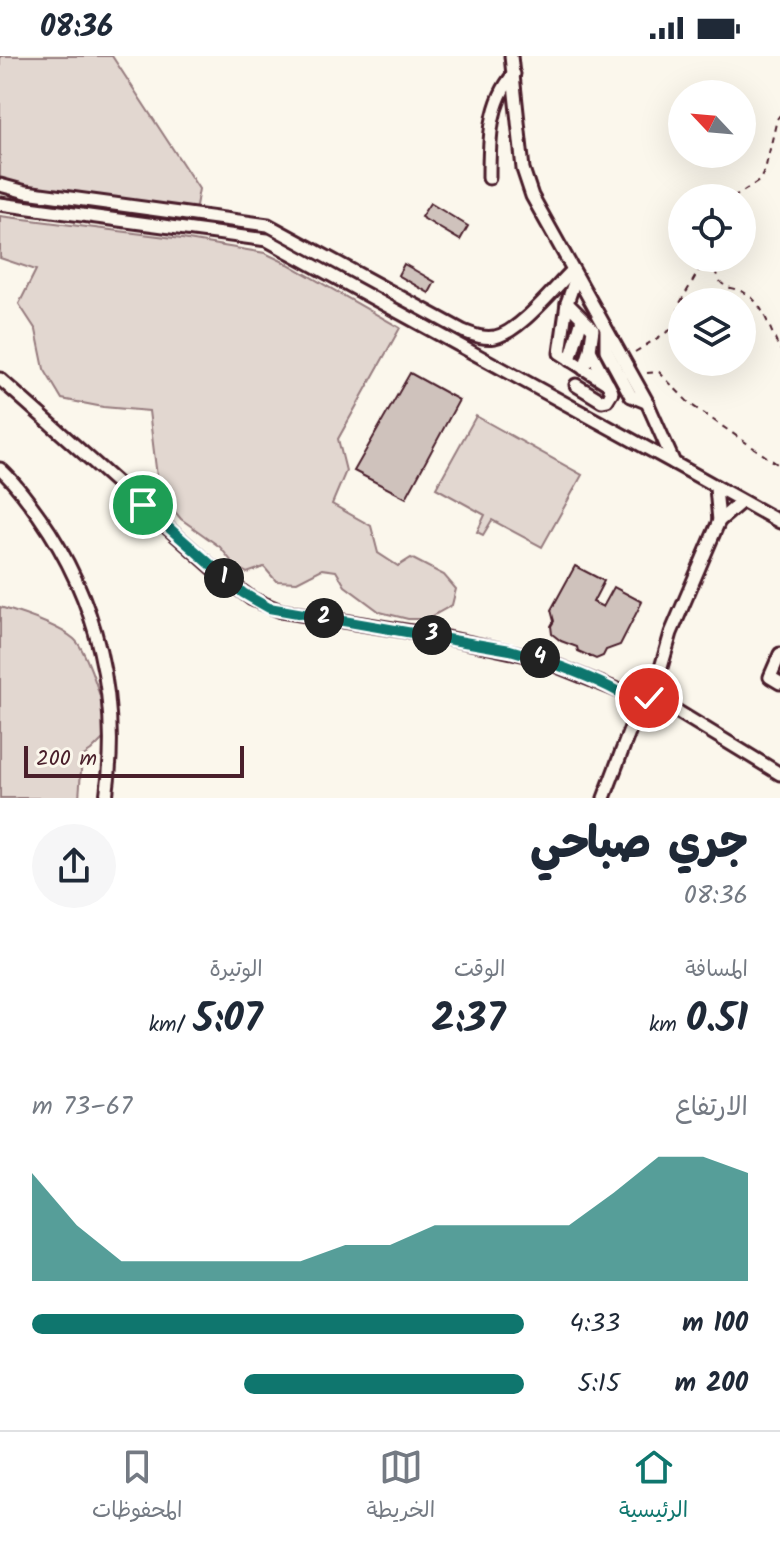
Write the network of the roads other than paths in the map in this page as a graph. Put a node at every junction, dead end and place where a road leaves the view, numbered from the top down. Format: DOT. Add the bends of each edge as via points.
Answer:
graph roads {
  1 [pos="511,56"];
  2 [pos="514,74"];
  3 [pos="489,178"];
  4 [pos="0,185"];
  5 [pos="0,204"];
  6 [pos="574,273"];
  7 [pos="567,303"];
  8 [pos="582,319"];
  9 [pos="590,350"];
  10 [pos="570,360"];
  11 [pos="584,369"];
  12 [pos="0,379"];
  13 [pos="576,385"];
  14 [pos="609,387"];
  15 [pos="674,463"];
  16 [pos="0,469"];
  17 [pos="716,488"];
  18 [pos="741,502"];
  19 [pos="719,521"];
  20 [pos="780,522"];
  21 [pos="780,654"];
  22 [pos="780,683"];
  23 [pos="664,693"];
  24 [pos="639,706"];
  25 [pos="780,774"];
  26 [pos="106,798"];
  27 [pos="604,798"];
  1 -- 2 [label="street"];
  2 -- 3 [label="street" via="495,106"];
  2 -- 6 [label="street" via="527,183"];
  4 -- 6 [label="street" via="268,225 482,337 506,333"];
  5 -- 15 [label="street" via="267,240"];
  6 -- 7 [label="street"];
  6 -- 15 [label="street" via="648,403"];
  7 -- 8 [label="street"];
  7 -- 10 [label="street" via="560,353"];
  8 -- 9 [label="street" via="593,329"];
  8 -- 10 [label="street"];
  9 -- 11 [label="street"];
  9 -- 14 [label="street"];
  10 -- 11 [label="street"];
  11 -- 14 [label="street"];
  12 -- 24 [label="street" via="223,577 261,604 535,657 622,692"];
  13 -- 14 [label="street" via="602,401 612,392"];
  15 -- 17 [label="street"];
  16 -- 26 [label="street" via="58,542 90,612 107,694"];
  17 -- 18 [label="street"];
  17 -- 19 [label="street"];
  18 -- 19 [label="street"];
  18 -- 20 [label="street"];
  19 -- 23 [label="street" via="661,660"];
  21 -- 22 [label="street" via="770,677"];
  23 -- 24 [label="street"];
  23 -- 25 [label="street" via="680,714"];
  24 -- 27 [label="street"];
}
